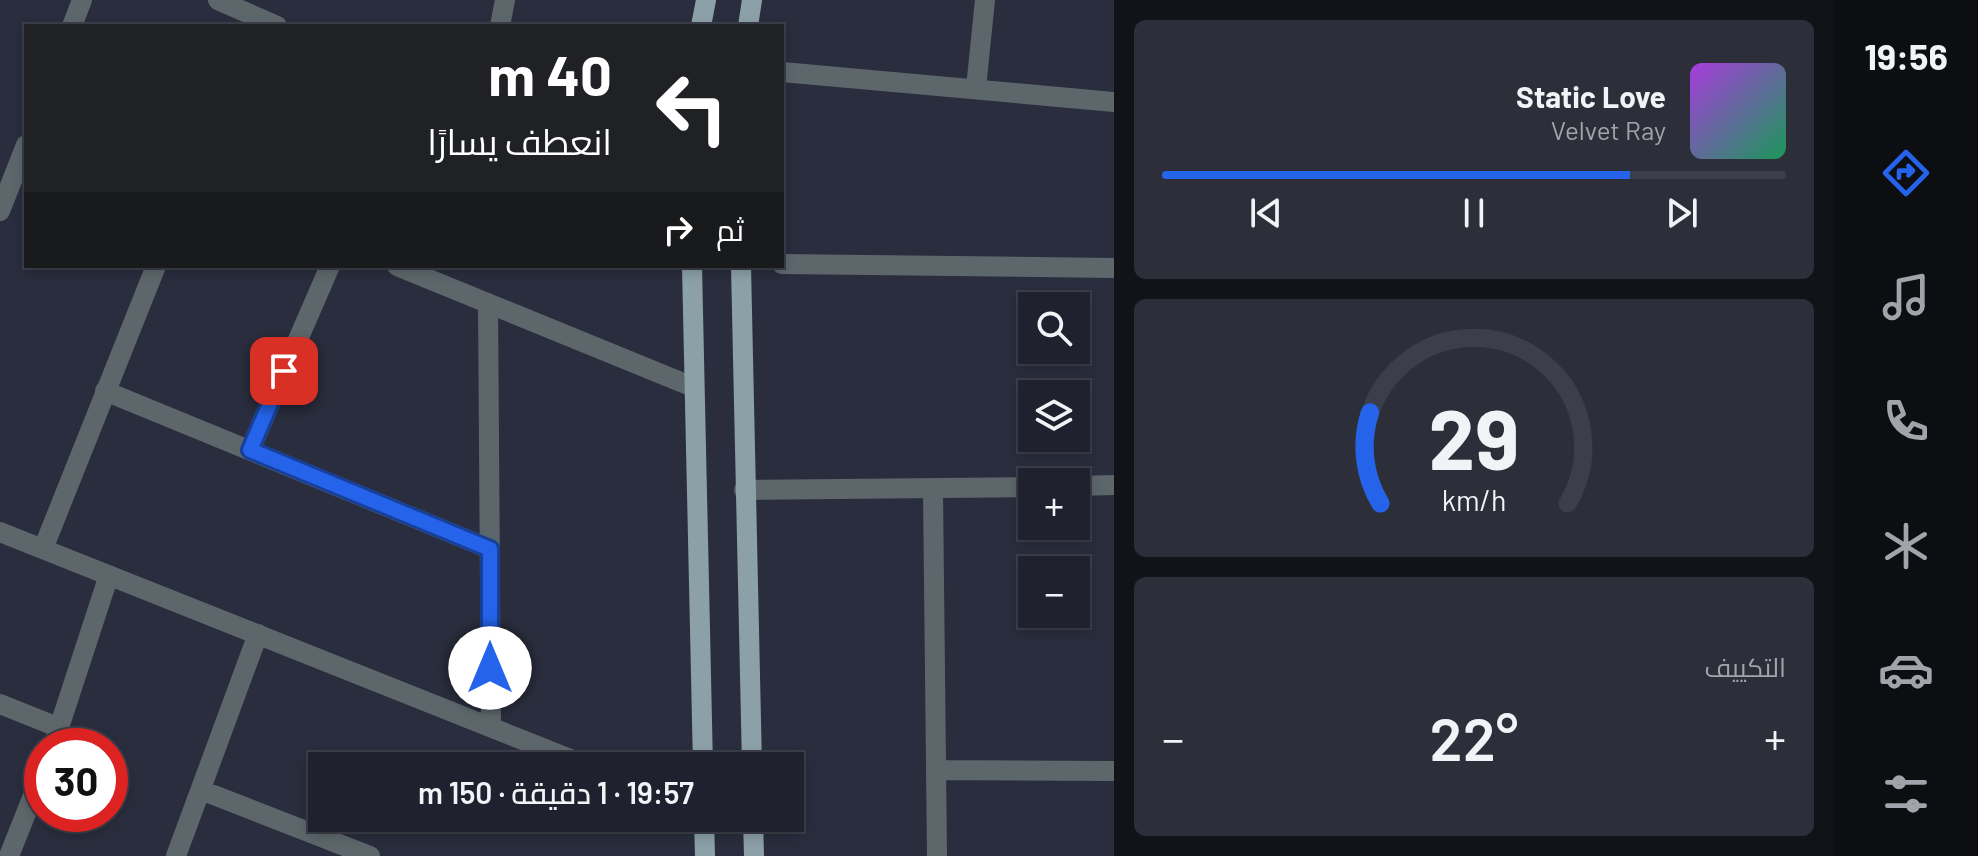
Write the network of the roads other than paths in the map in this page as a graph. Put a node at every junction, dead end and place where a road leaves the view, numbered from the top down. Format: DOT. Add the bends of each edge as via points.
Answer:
graph roads {
  1 [pos="82,0"];
  2 [pos="218,0"];
  3 [pos="505,0"];
  4 [pos="706,0"];
  5 [pos="752,0"];
  6 [pos="985,0"];
  7 [pos="73,24"];
  8 [pos="266,24"];
  9 [pos="500,24"];
  10 [pos="701,24"];
  11 [pos="748,24"];
  12 [pos="784,72"];
  13 [pos="976,88"];
  14 [pos="1114,102"];
  15 [pos="24,150"];
  16 [pos="0,211"];
  17 [pos="784,264"];
  18 [pos="155,268"];
  19 [pos="329,268"];
  20 [pos="402,268"];
  21 [pos="692,268"];
  22 [pos="741,268"];
  23 [pos="1114,268"];
  24 [pos="488,303"];
  25 [pos="693,387"];
  26 [pos="105,391"];
  27 [pos="250,450"];
  28 [pos="1114,485"];
  29 [pos="1090,486"];
  30 [pos="1018,487"];
  31 [pos="744,490"];
  32 [pos="933,490"];
  33 [pos="0,532"];
  34 [pos="43,549"];
  35 [pos="490,549"];
  36 [pos="109,575"];
  37 [pos="258,634"];
  38 [pos="0,704"];
  39 [pos="491,727"];
  40 [pos="41,728"];
  41 [pos="59,728"];
  42 [pos="553,752"];
  43 [pos="703,752"];
  44 [pos="752,752"];
  45 [pos="936,770"];
  46 [pos="1114,771"];
  47 [pos="201,790"];
  48 [pos="24,818"];
  49 [pos="704,832"];
  50 [pos="753,832"];
  51 [pos="364,855"];
  52 [pos="9,856"];
  53 [pos="176,856"];
  54 [pos="705,856"];
  55 [pos="754,856"];
  56 [pos="937,856"];
  1 -- 7 [label="street"];
  2 -- 8 [label="street"];
  3 -- 9 [label="street"];
  4 -- 10 [label="main road"];
  5 -- 11 [label="main road"];
  6 -- 13 [label="street"];
  12 -- 13 [label="street"];
  13 -- 14 [label="street"];
  15 -- 16 [label="street"];
  17 -- 23 [label="street"];
  18 -- 26 [label="street"];
  19 -- 27 [label="street"];
  20 -- 24 [label="street"];
  21 -- 25 [label="main road"];
  22 -- 31 [label="main road"];
  24 -- 25 [label="street"];
  24 -- 35 [label="street"];
  25 -- 43 [label="main road"];
  26 -- 27 [label="street"];
  26 -- 34 [label="street"];
  27 -- 35 [label="street"];
  28 -- 29 [label="street"];
  30 -- 32 [label="street"];
  31 -- 32 [label="street"];
  31 -- 44 [label="main road"];
  32 -- 45 [label="street"];
  33 -- 34 [label="street"];
  34 -- 36 [label="street"];
  35 -- 39 [label="street"];
  36 -- 37 [label="street"];
  36 -- 41 [label="street"];
  37 -- 39 [label="street"];
  37 -- 47 [label="street"];
  38 -- 40 [label="street"];
  39 -- 42 [label="street"];
  45 -- 46 [label="street"];
  45 -- 56 [label="street"];
  47 -- 51 [label="street"];
  47 -- 53 [label="street"];
  48 -- 52 [label="street"];
  49 -- 54 [label="main road"];
  50 -- 55 [label="main road"];
}
